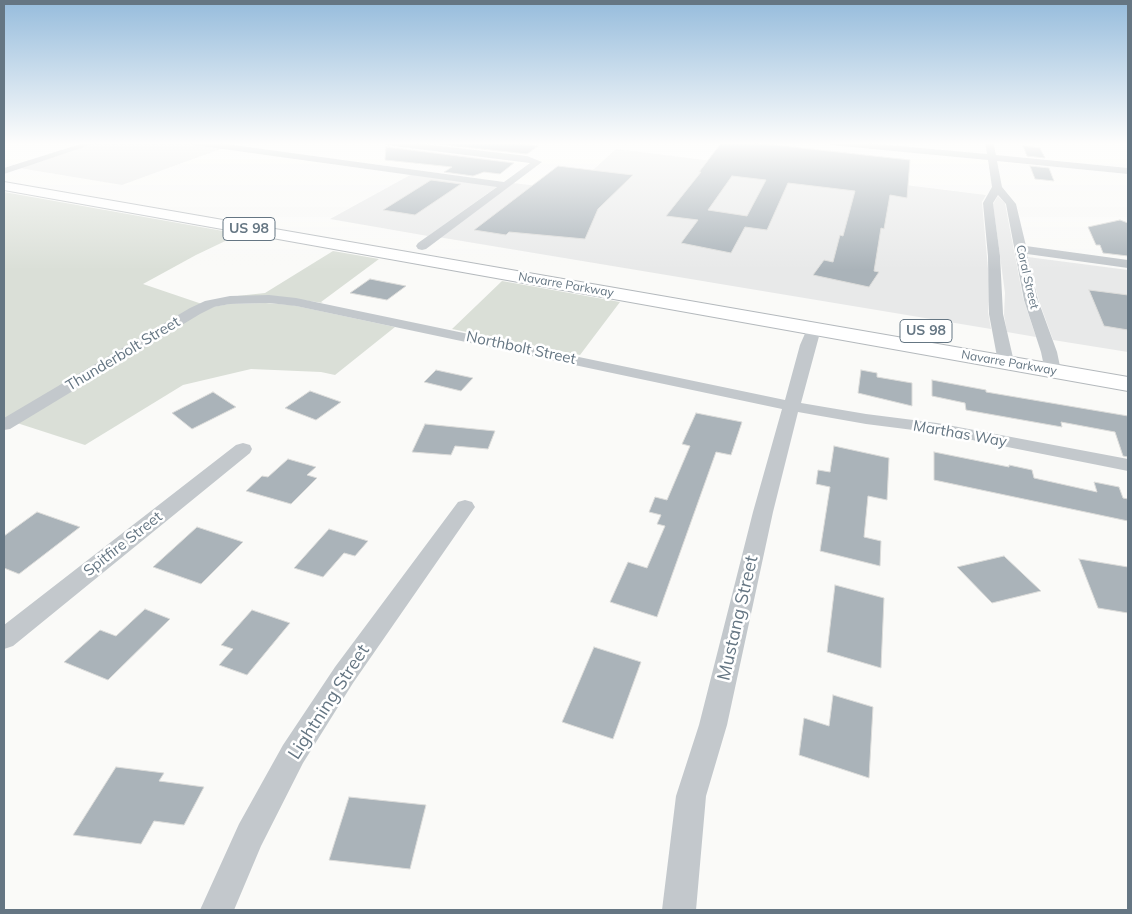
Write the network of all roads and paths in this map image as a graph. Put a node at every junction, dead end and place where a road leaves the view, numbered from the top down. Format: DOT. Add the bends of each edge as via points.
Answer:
graph roads {
  1 [pos="71,185"];
  2 [pos="506,185"];
  3 [pos="4,186"];
  4 [pos="997,187"];
  5 [pos="422,246"];
  6 [pos="1020,251"];
  7 [pos="1128,264"];
  8 [pos="1128,268"];
  9 [pos="534,272"];
  10 [pos="249,299"];
  11 [pos="814,329"];
  12 [pos="1004,353"];
  13 [pos="1051,361"];
  14 [pos="1128,366"];
  15 [pos="1128,384"];
  16 [pos="791,406"];
  17 [pos="4,425"];
  18 [pos="243,449"];
  19 [pos="1128,465"];
  20 [pos="465,508"];
  21 [pos="4,639"];
  22 [pos="217,910"];
  23 [pos="679,910"];
  1 -- 5 [label="highway, Navarre Parkway / US 98"];
  2 -- 5 [label="street"];
  3 -- 9 [label="highway, Navarre Parkway / US 98" via="473,268 517,268"];
  4 -- 6 [label="street, Coral Street" via="1011,204"];
  4 -- 12 [label="street, Coral Street" via="988,203 996,314"];
  5 -- 9 [label="highway, Navarre Parkway / US 98"];
  6 -- 7 [label="street"];
  6 -- 8 [label="street"];
  6 -- 13 [label="street, Coral Street" via="1031,300"];
  9 -- 11 [label="highway, Navarre Parkway / US 98"];
  9 -- 12 [label="highway, Navarre Parkway / US 98" via="591,273"];
  10 -- 16 [label="street, Northbolt Street" via="296,302"];
  10 -- 17 [label="street, Thunderbolt Street" via="210,304 195,311"];
  11 -- 12 [label="highway, Navarre Parkway / US 98"];
  11 -- 16 [label="street, Mustang Street"];
  12 -- 13 [label="highway, Navarre Parkway / US 98"];
  13 -- 14 [label="highway, Navarre Parkway / US 98"];
  13 -- 15 [label="highway, Navarre Parkway / US 98"];
  16 -- 19 [label="street, Marthas Way" via="937,428"];
  16 -- 23 [label="street, Mustang Street" via="713,726 690,796"];
  18 -- 21 [label="street, Spitfire Street"];
  20 -- 22 [label="street, Lightning Street" via="344,675 293,754 250,835"];
}
